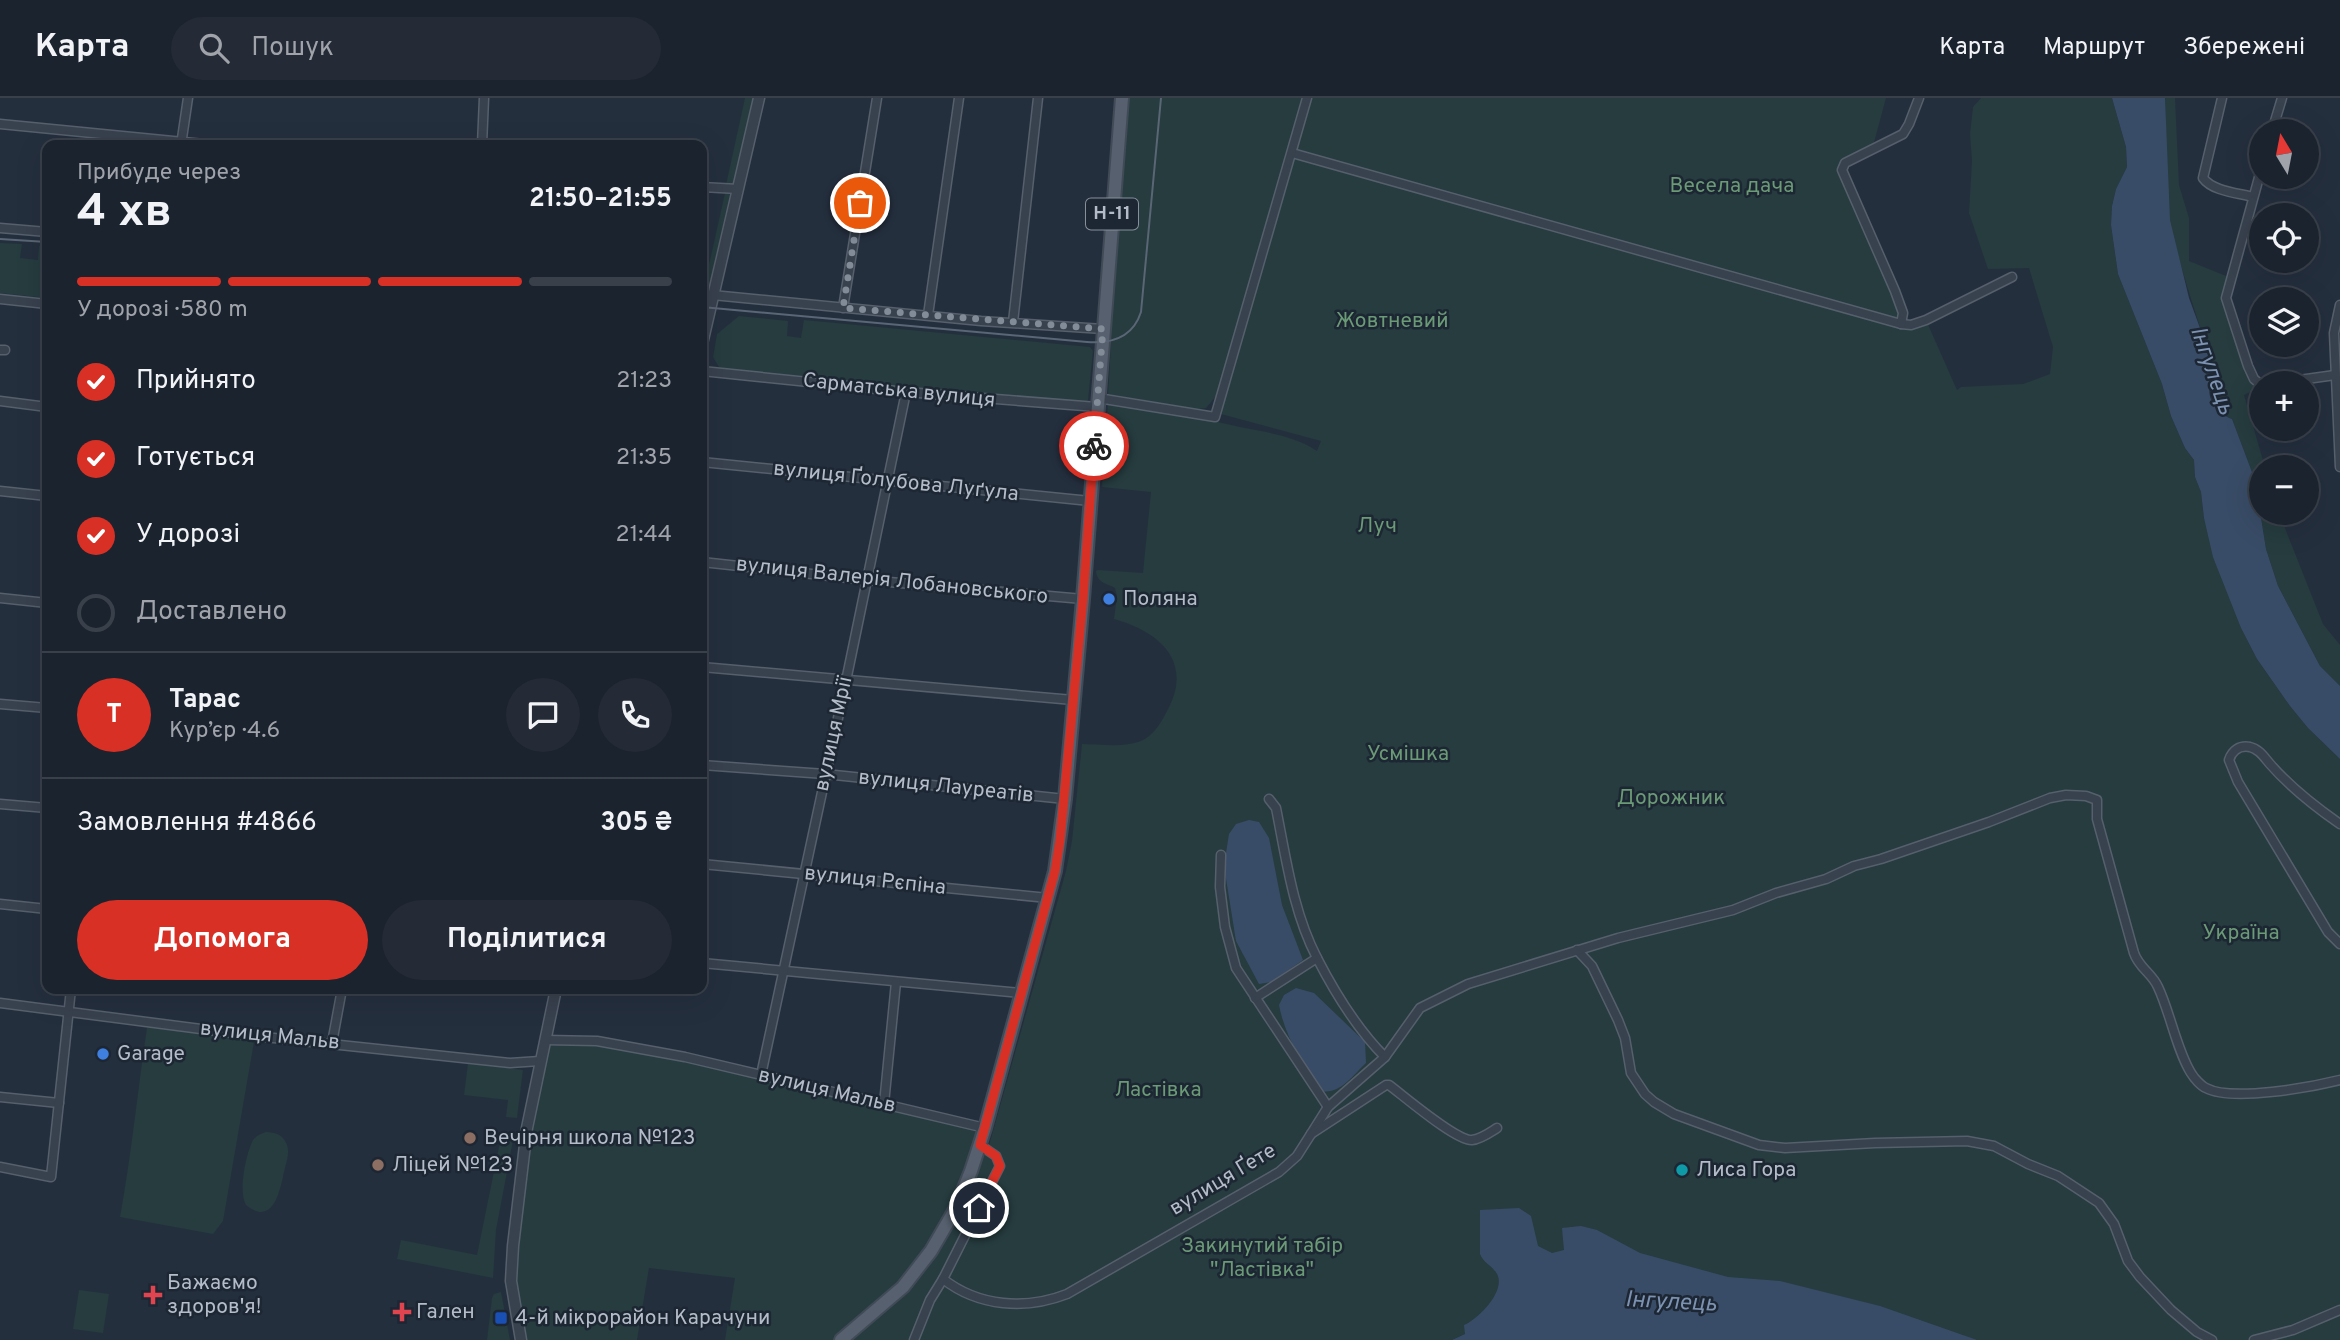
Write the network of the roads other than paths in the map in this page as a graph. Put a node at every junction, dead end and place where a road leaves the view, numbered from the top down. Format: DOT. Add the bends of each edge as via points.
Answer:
graph roads {
  1 [pos="188,98"];
  2 [pos="484,98"];
  3 [pos="759,98"];
  4 [pos="877,98"];
  5 [pos="958,98"];
  6 [pos="1038,98"];
  7 [pos="1122,98"];
  8 [pos="1307,98"];
  9 [pos="1919,98"];
  10 [pos="2222,98"];
  11 [pos="2281,98"];
  12 [pos="2275,119"];
  13 [pos="0,124"];
  14 [pos="145,140"];
  15 [pos="182,140"];
  16 [pos="482,140"];
  17 [pos="1292,153"];
  18 [pos="707,187"];
  19 [pos="2255,189"];
  20 [pos="738,190"];
  21 [pos="2253,197"];
  22 [pos="0,228"];
  23 [pos="42,232"];
  24 [pos="2012,277"];
  25 [pos="707,294"];
  26 [pos="713,295"];
  27 [pos="0,299"];
  28 [pos="42,303"];
  29 [pos="2340,305"];
  30 [pos="843,308"];
  31 [pos="928,315"];
  32 [pos="707,322"];
  33 [pos="1013,322"];
  34 [pos="1900,324"];
  35 [pos="1103,329"];
  36 [pos="2250,371"];
  37 [pos="707,372"];
  38 [pos="2334,375"];
  39 [pos="2319,377"];
  40 [pos="906,392"];
  41 [pos="0,401"];
  42 [pos="1097,402"];
  43 [pos="42,406"];
  44 [pos="707,463"];
  45 [pos="2340,467"];
  46 [pos="886,482"];
  47 [pos="0,491"];
  48 [pos="42,495"];
  49 [pos="1090,501"];
  50 [pos="707,563"];
  51 [pos="866,580"];
  52 [pos="0,598"];
  53 [pos="1083,599"];
  54 [pos="42,602"];
  55 [pos="707,667"];
  56 [pos="846,681"];
  57 [pos="1073,700"];
  58 [pos="0,704"];
  59 [pos="42,708"];
  60 [pos="707,765"];
  61 [pos="825,774"];
  62 [pos="1065,799"];
  63 [pos="1269,799"];
  64 [pos="0,804"];
  65 [pos="42,808"];
  66 [pos="2340,824"];
  67 [pos="1220,855"];
  68 [pos="707,864"];
  69 [pos="804,874"];
  70 [pos="1048,898"];
  71 [pos="0,904"];
  72 [pos="42,908"];
  73 [pos="2340,944"];
  74 [pos="1577,950"];
  75 [pos="1317,958"];
  76 [pos="707,964"];
  77 [pos="782,971"];
  78 [pos="896,982"];
  79 [pos="1020,993"];
  80 [pos="70,994"];
  81 [pos="341,994"];
  82 [pos="555,994"];
  83 [pos="1255,998"];
  84 [pos="0,1003"];
  85 [pos="68,1012"];
  86 [pos="545,1041"];
  87 [pos="332,1043"];
  88 [pos="1385,1057"];
  89 [pos="540,1061"];
  90 [pos="761,1075"];
  91 [pos="2340,1080"];
  92 [pos="0,1097"];
  93 [pos="59,1103"];
  94 [pos="884,1104"];
  95 [pos="1328,1107"];
  96 [pos="985,1128"];
  97 [pos="1497,1128"];
  98 [pos="1311,1134"];
  99 [pos="980,1145"];
  100 [pos="0,1167"];
  101 [pos="943,1279"];
  102 [pos="2340,1310"];
  103 [pos="914,1337"];
  104 [pos="521,1340"];
  105 [pos="841,1340"];
  106 [pos="906,1340"];
  107 [pos="2212,1340"];
  108 [pos="2254,1340"];
  1 -- 15 [label="street"];
  2 -- 16 [label="street"];
  3 -- 20 [label="street"];
  4 -- 30 [label="street"];
  5 -- 31 [label="street"];
  6 -- 33 [label="street"];
  7 -- 35 [label="main road, Н-11"];
  8 -- 17 [label="street"];
  9 -- 34 [label="street" via="1903,134 1845,163 1842,170 1895,291 1903,313"];
  10 -- 21 [label="street" via="2203,178 2206,183"];
  11 -- 12 [label="street"];
  13 -- 14 [label="street"];
  17 -- 34 [label="street"];
  17 -- 42 [label="street, Сарматська вулиця" via="1215,417"];
  18 -- 20 [label="street"];
  19 -- 21 [label="street"];
  20 -- 26 [label="street"];
  21 -- 36 [label="street" via="2225,298"];
  22 -- 23 [label="street"];
  24 -- 34 [label="street" via="1926,320"];
  25 -- 26 [label="street"];
  26 -- 30 [label="street"];
  26 -- 32 [label="street"];
  27 -- 28 [label="street"];
  29 -- 38 [label="street" via="2334,333"];
  30 -- 31 [label="street"];
  31 -- 33 [label="street"];
  33 -- 35 [label="street"];
  35 -- 42 [label="main road, Н-11"];
  37 -- 40 [label="street, Сарматська вулиця"];
  38 -- 39 [label="street"];
  38 -- 45 [label="street"];
  40 -- 42 [label="street, Сарматська вулиця"];
  40 -- 46 [label="street, вулиця Мрії"];
  41 -- 43 [label="street"];
  42 -- 49 [label="main road, Н-11"];
  44 -- 46 [label="street, вулиця Ґолубова Луґула"];
  46 -- 49 [label="street, вулиця Ґолубова Луґула"];
  46 -- 51 [label="street, вулиця Мрії"];
  47 -- 48 [label="street"];
  49 -- 53 [label="main road, Н-11"];
  50 -- 51 [label="street, вулиця Валерія Лобановського"];
  51 -- 53 [label="street, вулиця Валерія Лобановського"];
  51 -- 56 [label="street, вулиця Мрії"];
  52 -- 54 [label="street"];
  53 -- 57 [label="main road, Н-11"];
  55 -- 56 [label="street"];
  56 -- 57 [label="street"];
  56 -- 61 [label="street, вулиця Мрії"];
  57 -- 62 [label="main road, Н-11"];
  58 -- 59 [label="street"];
  60 -- 61 [label="street, вулиця Лауреатів"];
  61 -- 62 [label="street, вулиця Лауреатів"];
  61 -- 69 [label="street, вулиця Мрії"];
  62 -- 70 [label="main road, Н-11"];
  63 -- 75 [label="street" via="1276,808 1291,884"];
  64 -- 65 [label="street"];
  66 -- 73 [label="street" via="2292,789 2258,750 2248,746 2232,753 2229,760 2238,782 2328,932"];
  67 -- 83 [label="street" via="1225,927 1237,968"];
  68 -- 69 [label="street, вулиця Рєпіна"];
  69 -- 70 [label="street, вулиця Рєпіна"];
  69 -- 77 [label="street, вулиця Мрії"];
  70 -- 79 [label="main road, Н-11"];
  71 -- 72 [label="street"];
  74 -- 88 [label="street" via="1468,984 1430,1001 1411,1018"];
  74 -- 91 [label="street" via="1733,910 2050,798 2086,796 2097,800 2098,819 2138,965 2151,974 2159,988 2191,1074 2205,1088 2248,1094"];
  74 -- 107 [label="street" via="1592,966 1618,1020 1631,1073 1654,1102 1674,1114 1759,1145 1967,1141 1994,1146 2058,1176 2099,1203 2140,1277 2171,1310"];
  75 -- 83 [label="street"];
  75 -- 88 [label="street" via="1331,985"];
  76 -- 77 [label="street"];
  77 -- 78 [label="street"];
  77 -- 90 [label="street, вулиця Мрії"];
  78 -- 79 [label="street"];
  78 -- 94 [label="street"];
  79 -- 96 [label="main road, Н-11"];
  80 -- 85 [label="street"];
  81 -- 87 [label="street"];
  82 -- 86 [label="street"];
  83 -- 95 [label="street"];
  84 -- 85 [label="street, вулиця Мальв"];
  85 -- 87 [label="street, вулиця Мальв"];
  85 -- 93 [label="street"];
  86 -- 89 [label="street"];
  86 -- 90 [label="street, вулиця Мальв" via="635,1047"];
  87 -- 89 [label="street, вулиця Мальв" via="510,1063"];
  88 -- 95 [label="street"];
  89 -- 104 [label="street" via="513,1246 511,1281"];
  90 -- 94 [label="street, вулиця Мальв"];
  92 -- 93 [label="street"];
  93 -- 100 [label="street" via="51,1177"];
  94 -- 96 [label="street, вулиця Мальв"];
  95 -- 98 [label="street"];
  96 -- 99 [label="main road, Н-11"];
  97 -- 98 [label="street, вулиця Ґете" via="1467,1140 1389,1085"];
  98 -- 101 [label="street, вулиця Ґете" via="1297,1156 1279,1171 1068,1294 1019,1305 970,1296"];
  99 -- 101 [label="street" via="996,1156 1000,1166"];
  99 -- 105 [label="main road, Н-11" via="956,1208 932,1251 903,1287"];
  101 -- 103 [label="street"];
  102 -- 108 [label="street"];
  103 -- 106 [label="street"];
}
